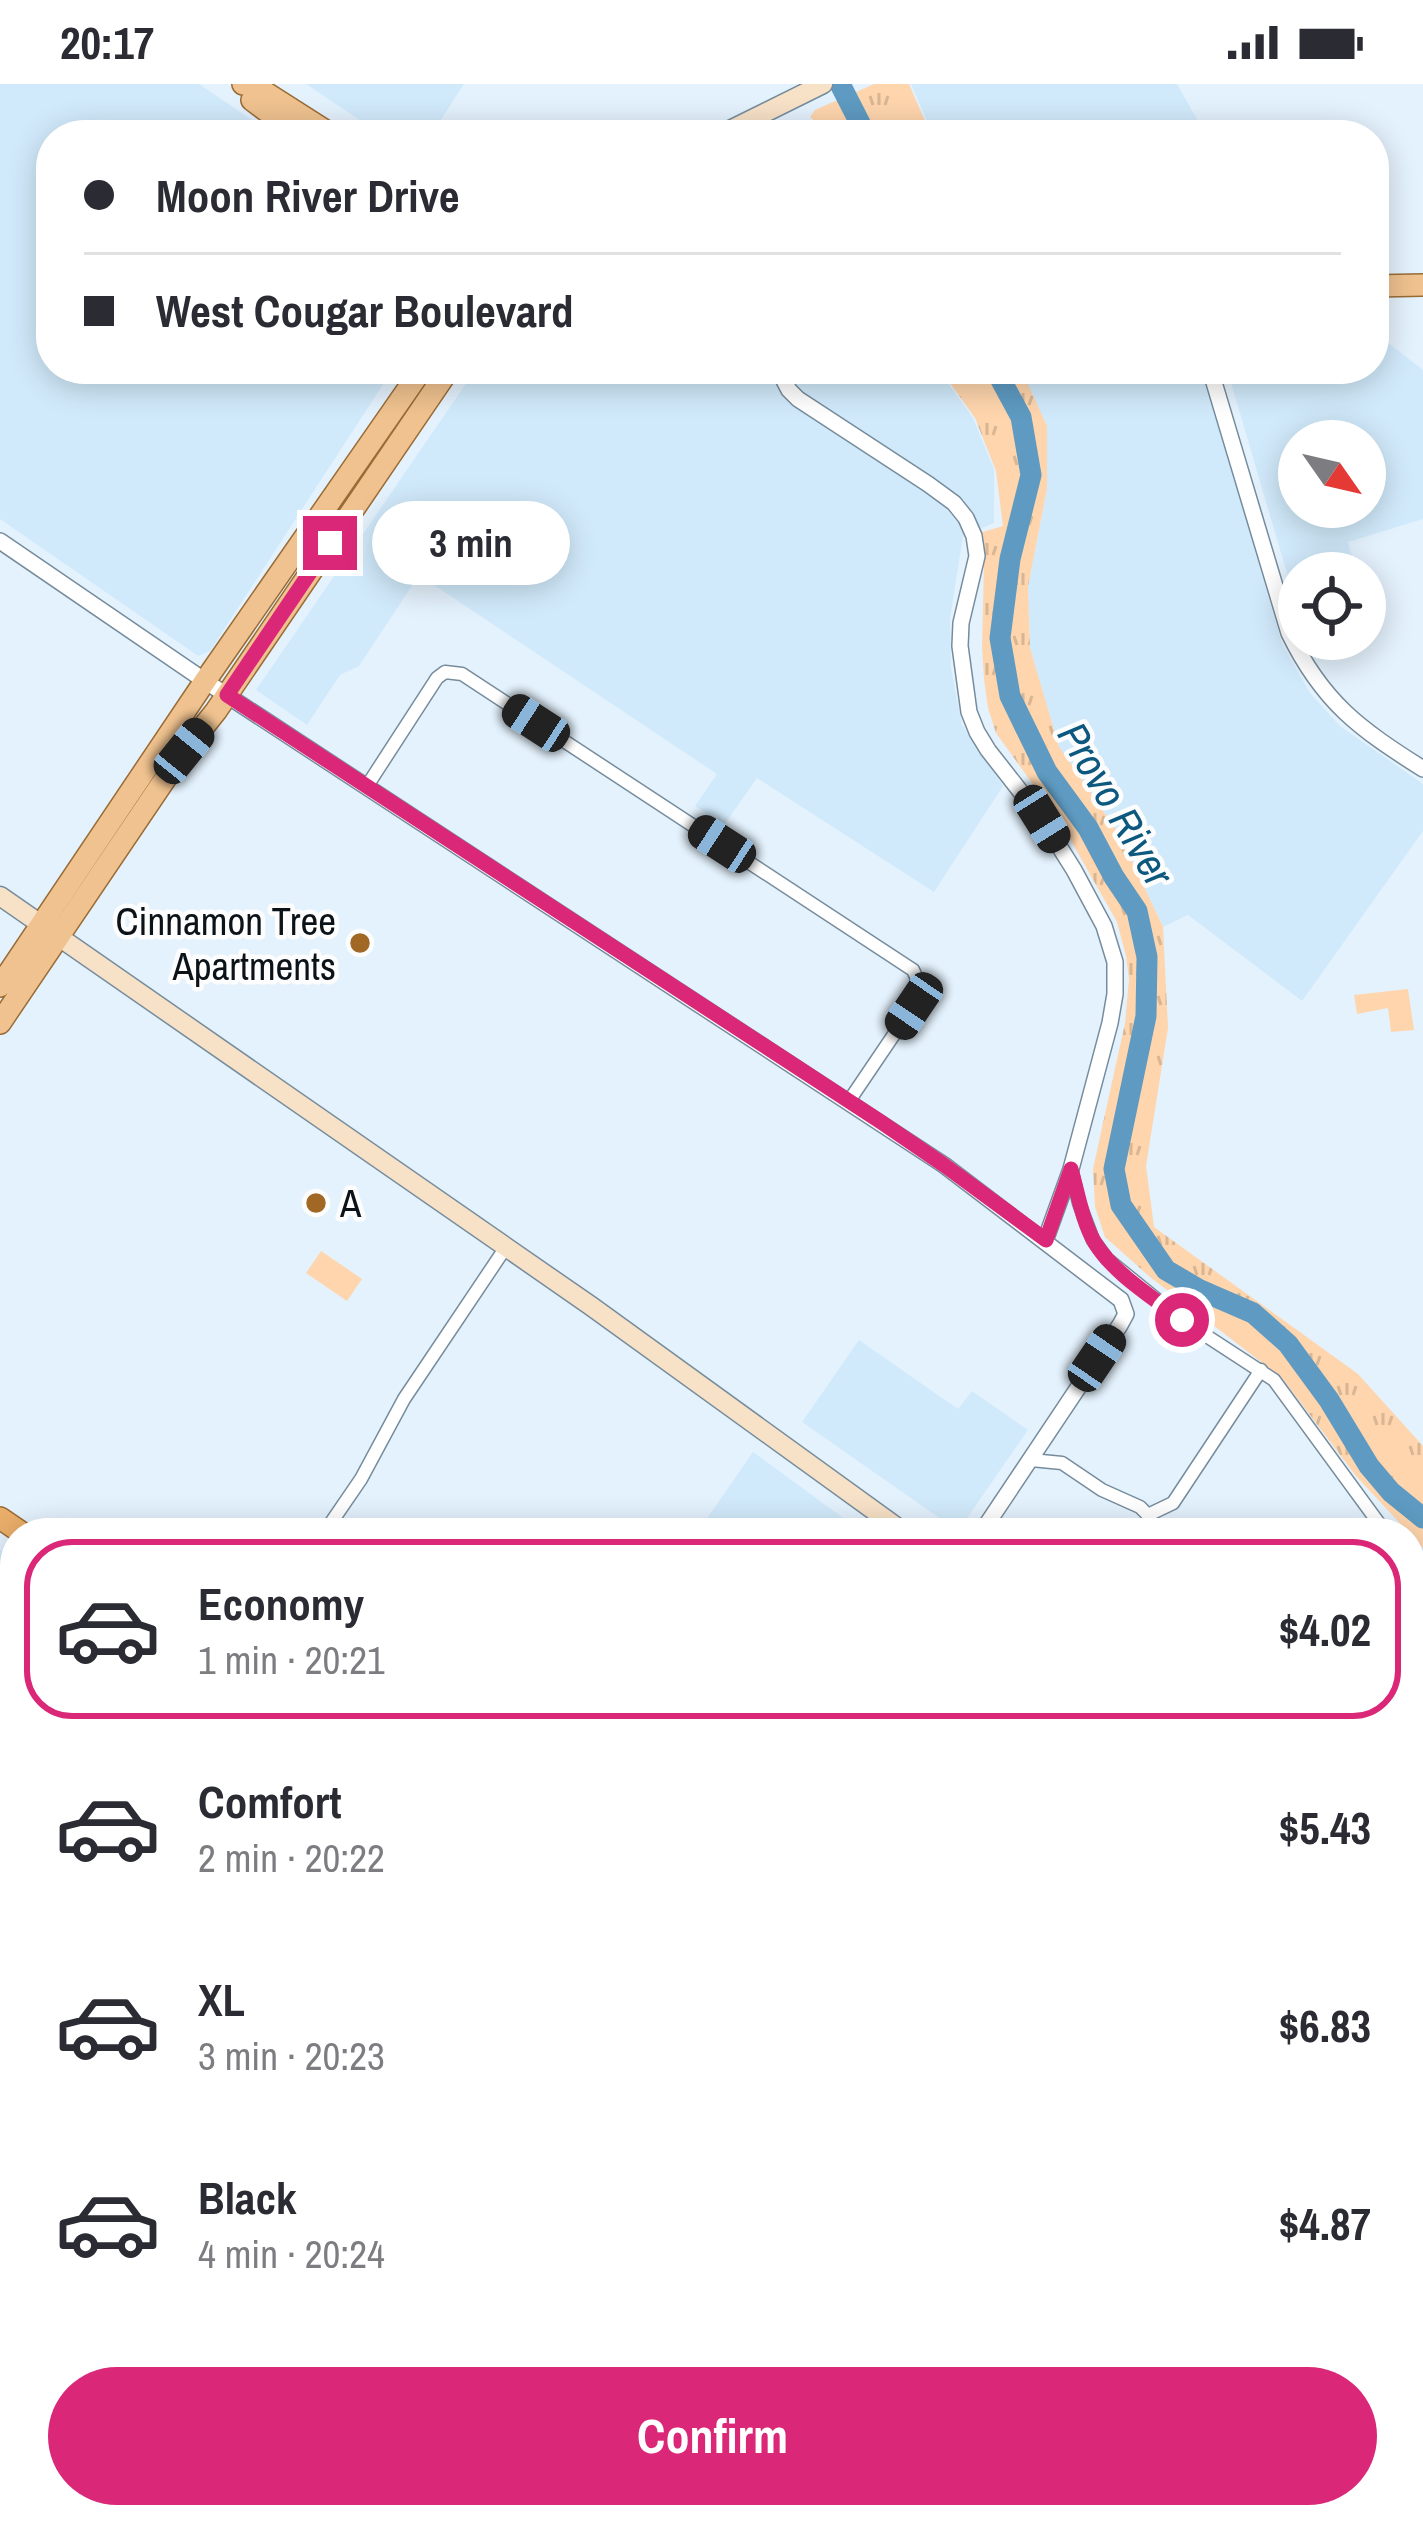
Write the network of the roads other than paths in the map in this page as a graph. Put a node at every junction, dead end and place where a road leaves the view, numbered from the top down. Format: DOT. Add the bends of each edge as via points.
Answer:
graph roads {
  1 [pos="823,84"];
  2 [pos="245,85"];
  3 [pos="279,120"];
  4 [pos="308,120"];
  5 [pos="749,120"];
  6 [pos="1423,285"];
  7 [pos="1389,286"];
  8 [pos="412,384"];
  9 [pos="439,384"];
  10 [pos="785,384"];
  11 [pos="1214,384"];
  12 [pos="0,542"];
  13 [pos="205,681"];
  14 [pos="227,695"];
  15 [pos="1423,770"];
  16 [pos="367,786"];
  17 [pos="0,896"];
  18 [pos="44,926"];
  19 [pos="0,986"];
  20 [pos="0,1023"];
  21 [pos="849,1101"];
  22 [pos="1071,1169"];
  23 [pos="1046,1240"];
  24 [pos="506,1247"];
  25 [pos="1261,1370"];
  26 [pos="1030,1460"];
  27 [pos="1148,1515"];
  28 [pos="334,1518"];
  29 [pos="884,1518"];
  30 [pos="991,1518"];
  31 [pos="1148,1518"];
  32 [pos="1375,1518"];
  1 -- 5 [label="main road"];
  2 -- 3 [label="main road" via="248,97"];
  2 -- 4 [label="main road"];
  6 -- 7 [label="main road"];
  8 -- 13 [label="main road"];
  9 -- 14 [label="main road"];
  10 -- 22 [label="street" via="954,503 974,536 960,646 969,712 1074,870 1114,962 1110,1023"];
  11 -- 15 [label="street" via="1289,633 1334,704"];
  12 -- 13 [label="street"];
  13 -- 14 [label="street"];
  13 -- 18 [label="main road"];
  14 -- 16 [label="street"];
  14 -- 18 [label="main road"];
  16 -- 21 [label="street"];
  16 -- 21 [label="street" via="430,687 445,672 462,674 917,975 914,1006"];
  17 -- 18 [label="main road"];
  18 -- 19 [label="main road"];
  18 -- 20 [label="main road"];
  18 -- 24 [label="main road"];
  21 -- 23 [label="street"];
  22 -- 23 [label="street"];
  22 -- 25 [label="street" via="1093,1240 1107,1258 1182,1320"];
  23 -- 26 [label="street" via="1121,1300 1126,1313"];
  24 -- 28 [label="street"];
  24 -- 29 [label="main road"];
  25 -- 27 [label="street" via="1173,1503"];
  25 -- 32 [label="street"];
  26 -- 27 [label="street" via="1062,1463"];
  26 -- 30 [label="street"];
  27 -- 31 [label="street"];
}
